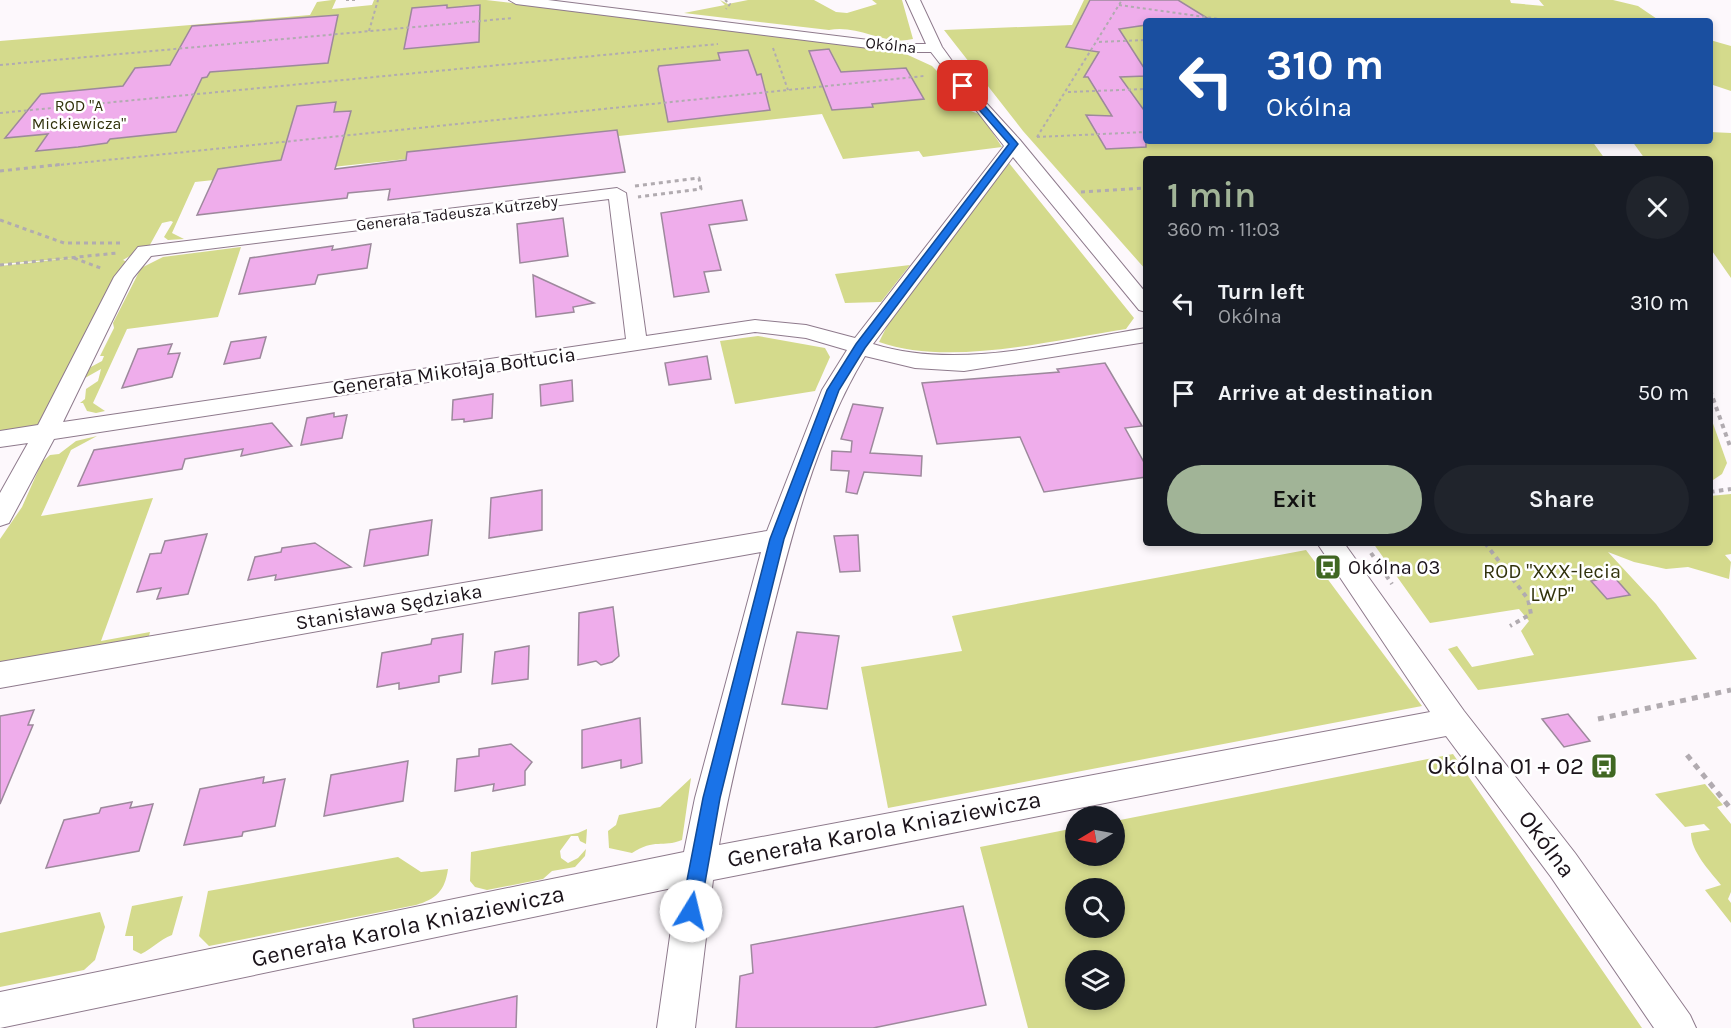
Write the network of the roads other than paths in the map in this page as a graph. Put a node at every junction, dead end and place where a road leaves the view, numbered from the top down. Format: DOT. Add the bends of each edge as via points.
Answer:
graph roads {
  1 [pos="516,0"];
  2 [pos="913,0"];
  3 [pos="935,48"];
  4 [pos="1014,144"];
  5 [pos="1143,302"];
  6 [pos="1143,335"];
  7 [pos="637,344"];
  8 [pos="860,346"];
  9 [pos="46,432"];
  10 [pos="0,439"];
  11 [pos="0,516"];
  12 [pos="777,539"];
  13 [pos="1332,546"];
  14 [pos="0,675"];
  15 [pos="1453,721"];
  16 [pos="699,866"];
  17 [pos="0,1011"];
  18 [pos="676,1028"];
  19 [pos="1677,1028"];
  1 -- 3 [label="street, Okólna" via="901,48"];
  2 -- 3 [label="street"];
  3 -- 4 [label="street, Okólna"];
  4 -- 5 [label="street, Okólna"];
  4 -- 8 [label="street"];
  6 -- 8 [label="street, Generała Mikołaja Bołtucia" via="964,364 912,361"];
  7 -- 8 [label="street, Generała Mikołaja Bołtucia" via="768,326 808,331"];
  7 -- 9 [label="street, Generała Mikołaja Bołtucia"];
  7 -- 9 [label="street, Generała Tadeusza Kutrzeby" via="617,193 137,247"];
  8 -- 12 [label="street" via="833,390"];
  9 -- 10 [label="street, Generała Mikołaja Bołtucia"];
  9 -- 11 [label="street"];
  12 -- 14 [label="street, Stanisława Sędziaka"];
  12 -- 16 [label="street" via="734,701"];
  13 -- 15 [label="street, Okólna"];
  15 -- 16 [label="street, Generała Karola Kniaziewicza"];
  15 -- 19 [label="street, Okólna" via="1563,865"];
  16 -- 17 [label="street, Generała Karola Kniaziewicza"];
  16 -- 18 [label="street"];
}
